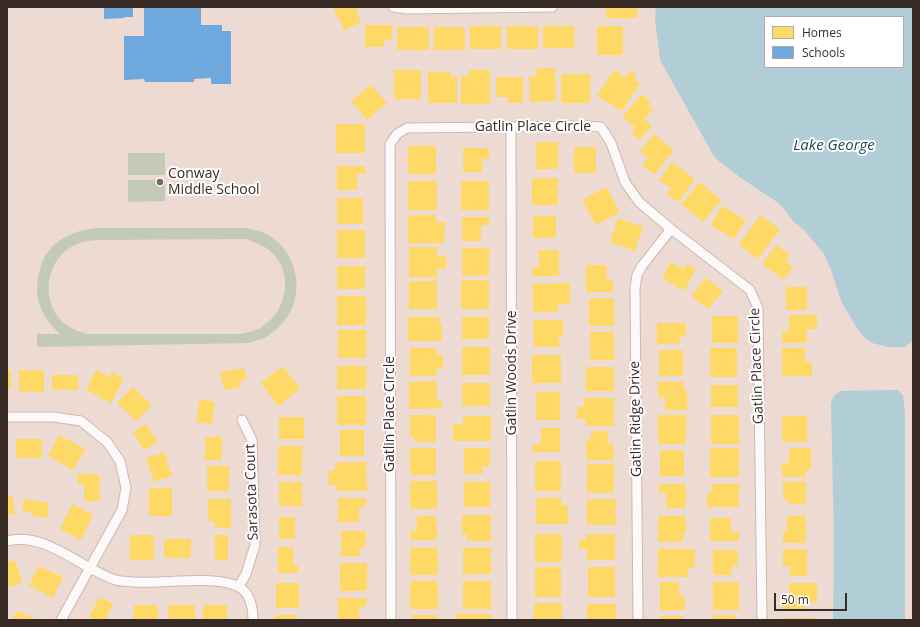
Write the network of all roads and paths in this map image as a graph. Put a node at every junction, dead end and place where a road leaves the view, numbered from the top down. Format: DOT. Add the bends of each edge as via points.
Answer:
graph roads {
  1 [pos="393,7"];
  2 [pos="552,7"];
  3 [pos="493,8"];
  4 [pos="511,127"];
  5 [pos="671,229"];
  6 [pos="7,417"];
  7 [pos="242,420"];
  8 [pos="7,541"];
  9 [pos="90,568"];
  10 [pos="239,586"];
  11 [pos="61,620"];
  12 [pos="253,620"];
  13 [pos="391,620"];
  14 [pos="512,620"];
  15 [pos="638,620"];
  16 [pos="762,620"];
  1 -- 3 [label="street"];
  2 -- 3 [label="street"];
  4 -- 5 [label="street, Gatlin Place Circle" via="602,127 611,143 625,182 639,202"];
  4 -- 13 [label="street, Gatlin Place Circle" via="407,128 397,134 390,144"];
  4 -- 14 [label="street, Gatlin Woods Drive"];
  5 -- 15 [label="street, Gatlin Ridge Drive" via="642,266 634,288"];
  5 -- 16 [label="street, Gatlin Place Circle" via="750,290 758,308"];
  6 -- 9 [label="street" via="54,417 81,421 107,442 120,461 126,488 122,510"];
  7 -- 10 [label="street, Sarasota Court" via="252,440 255,545 246,574"];
  8 -- 9 [label="street" via="35,541 59,550"];
  9 -- 10 [label="street" via="117,581 213,581"];
  9 -- 11 [label="street"];
  10 -- 12 [label="street" via="249,598"];
}
